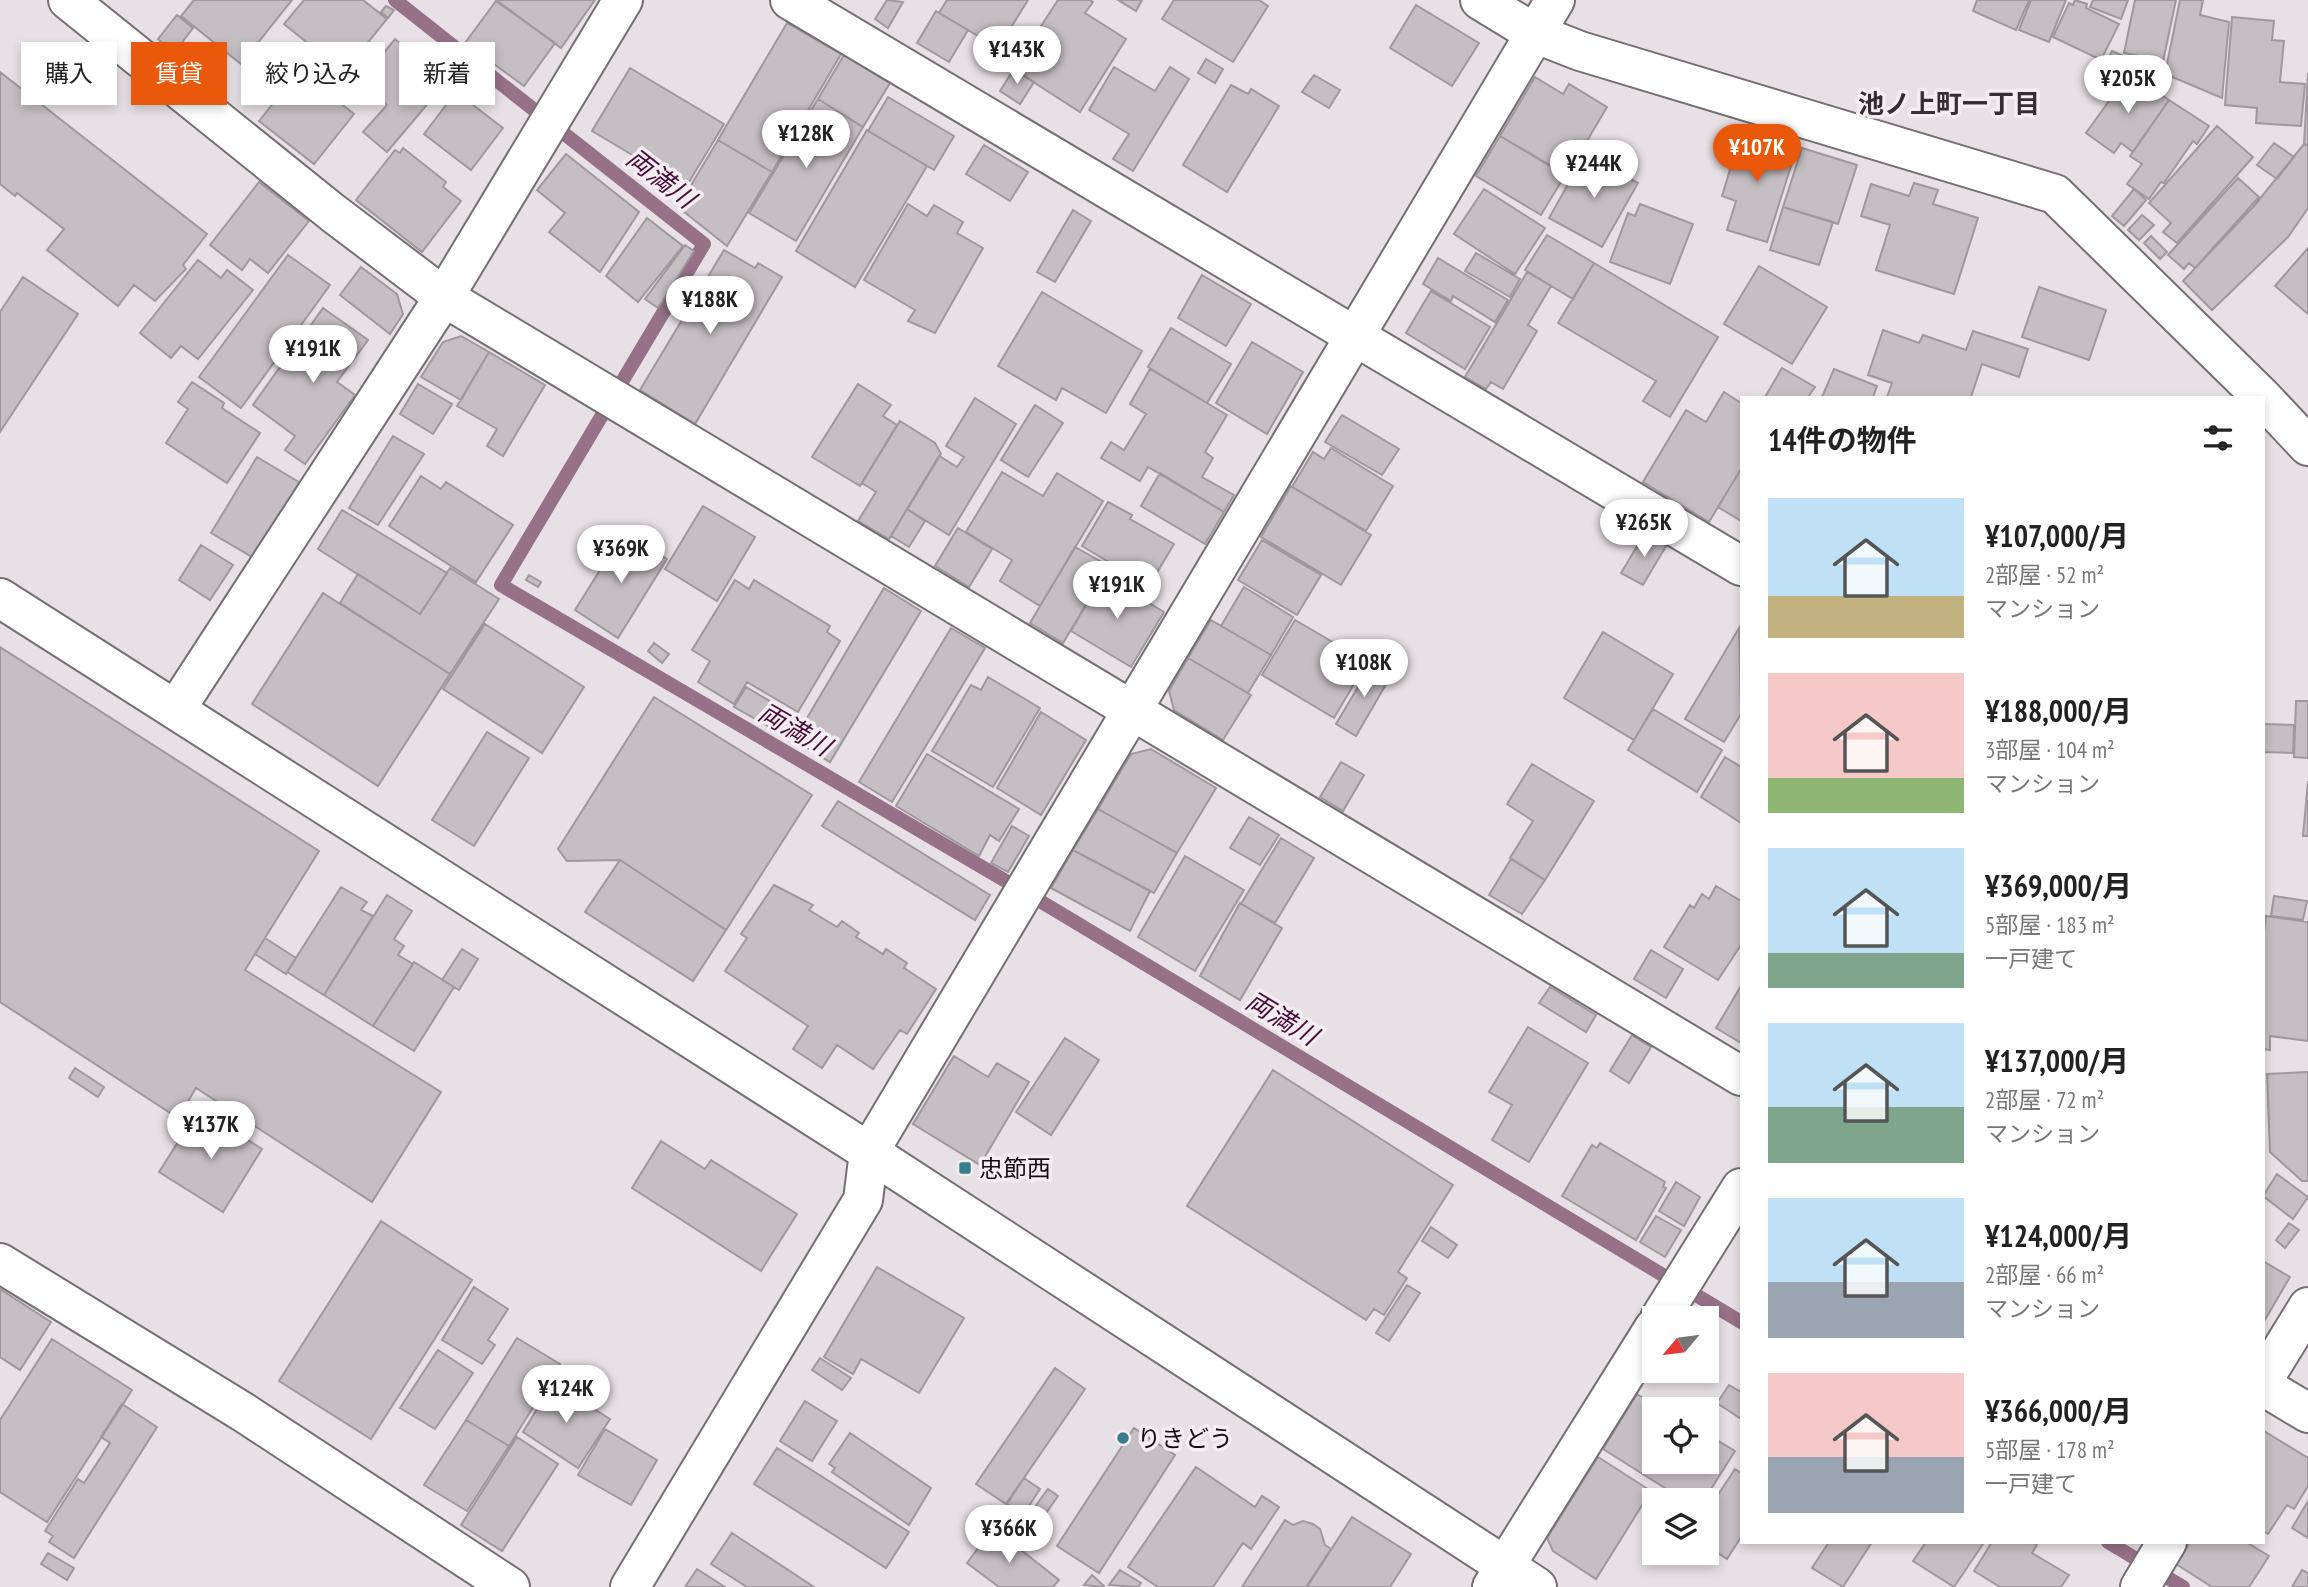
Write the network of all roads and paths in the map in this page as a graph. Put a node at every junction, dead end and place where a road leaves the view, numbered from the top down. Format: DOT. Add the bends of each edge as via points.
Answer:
graph roads {
  1 [pos="68,0"];
  2 [pos="622,0"];
  3 [pos="790,0"];
  4 [pos="1480,0"];
  5 [pos="1555,0"];
  6 [pos="1534,33"];
  7 [pos="444,297"];
  8 [pos="1355,337"];
  9 [pos="2250,393"];
  10 [pos="2265,407"];
  11 [pos="2308,446"];
  12 [pos="1740,565"];
  13 [pos="0,598"];
  14 [pos="177,709"];
  15 [pos="1131,712"];
  16 [pos="1740,1075"];
  17 [pos="869,1152"];
  18 [pos="1740,1190"];
  19 [pos="0,1263"];
  20 [pos="1669,1304"];
  21 [pos="2308,1307"];
  22 [pos="2265,1377"];
  23 [pos="2265,1387"];
  24 [pos="2308,1413"];
  25 [pos="1498,1577"];
  26 [pos="510,1587"];
  27 [pos="630,1587"];
  28 [pos="1537,1587"];
  1 -- 7 [label="street"];
  2 -- 7 [label="street"];
  3 -- 8 [label="street"];
  4 -- 6 [label="street"];
  5 -- 6 [label="street"];
  6 -- 8 [label="street"];
  6 -- 9 [label="street" via="1580,51 2055,194"];
  7 -- 14 [label="street"];
  7 -- 15 [label="street"];
  8 -- 12 [label="street"];
  8 -- 15 [label="street"];
  10 -- 11 [label="street"];
  13 -- 14 [label="street"];
  14 -- 17 [label="street"];
  15 -- 16 [label="street"];
  15 -- 17 [label="street"];
  17 -- 25 [label="street"];
  17 -- 27 [label="street" via="863,1200"];
  18 -- 20 [label="street"];
  19 -- 26 [label="street" via="243,1412"];
  20 -- 25 [label="street"];
  21 -- 22 [label="street"];
  23 -- 24 [label="street"];
  25 -- 28 [label="street"];
}
